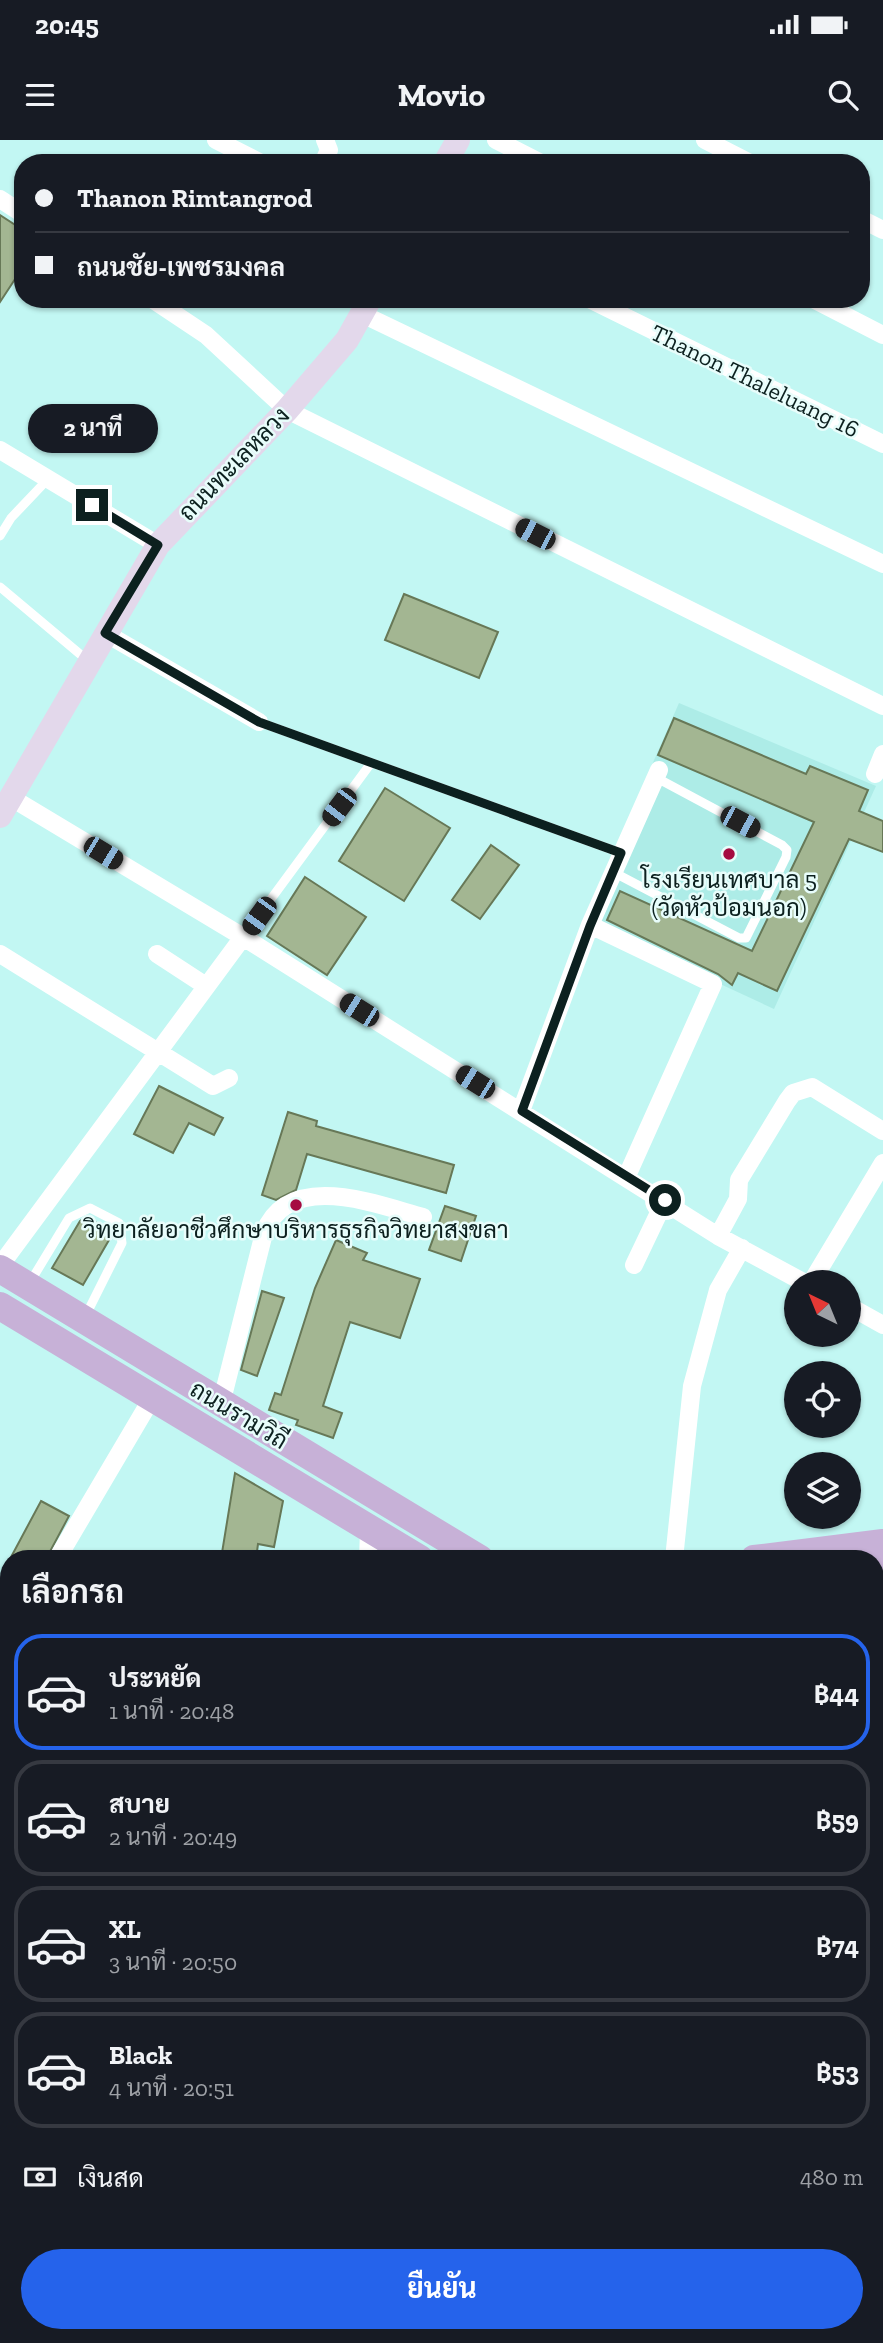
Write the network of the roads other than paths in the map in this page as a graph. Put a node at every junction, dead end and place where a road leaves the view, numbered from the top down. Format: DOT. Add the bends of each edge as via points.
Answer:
graph roads {
  1 [pos="216,140"];
  2 [pos="496,140"];
  3 [pos="705,140"];
  4 [pos="243,154"];
  5 [pos="523,154"];
  6 [pos="732,154"];
  7 [pos="166,308"];
  8 [pos="365,308"];
  9 [pos="368,308"];
  10 [pos="607,308"];
  11 [pos="830,308"];
  12 [pos="883,335"];
  13 [pos="287,410"];
  14 [pos="883,444"];
  15 [pos="0,450"];
  16 [pos="48,479"];
  17 [pos="0,536"];
  18 [pos="158,545"];
  19 [pos="883,564"];
  20 [pos="0,587"];
  21 [pos="105,633"];
  22 [pos="89,662"];
  23 [pos="883,706"];
  24 [pos="259,722"];
  25 [pos="883,754"];
  26 [pos="371,763"];
  27 [pos="657,774"];
  28 [pos="875,774"];
  29 [pos="5,807"];
  30 [pos="621,853"];
  31 [pos="613,872"];
  32 [pos="590,926"];
  33 [pos="243,937"];
  34 [pos="0,954"];
  35 [pos="157,954"];
  36 [pos="206,986"];
  37 [pos="159,1052"];
  38 [pos="229,1078"];
  39 [pos="522,1111"];
  40 [pos="883,1131"];
  41 [pos="883,1163"];
  42 [pos="626,1178"];
  43 [pos="665,1200"];
  44 [pos="423,1217"];
  45 [pos="719,1236"];
  46 [pos="742,1248"];
  47 [pos="634,1265"];
  48 [pos="0,1267"];
  49 [pos="819,1270"];
  50 [pos="784,1271"];
  51 [pos="27,1287"];
  52 [pos="0,1307"];
  53 [pos="861,1313"];
  54 [pos="83,1320"];
  55 [pos="883,1325"];
  56 [pos="152,1398"];
  57 [pos="220,1404"];
  58 [pos="369,1531"];
  59 [pos="883,1543"];
  60 [pos="62,1550"];
  61 [pos="368,1550"];
  62 [pos="403,1550"];
  63 [pos="465,1550"];
  64 [pos="675,1550"];
  65 [pos="827,1550"];
  1 -- 4 [label="street"];
  2 -- 5 [label="street"];
  3 -- 6 [label="street"];
  7 -- 13 [label="street" via="206,335"];
  8 -- 13 [label="main road, ถนนทะเลหลวง" via="348,340"];
  9 -- 19 [label="street"];
  10 -- 14 [label="street, Thanon Thaleluang 16"];
  11 -- 12 [label="street"];
  13 -- 18 [label="main road, ถนนทะเลหลวง"];
  13 -- 23 [label="street"];
  15 -- 16 [label="street"];
  16 -- 17 [label="lane"];
  16 -- 18 [label="street"];
  18 -- 21 [label="main road, ถนนทะเลหลวง"];
  20 -- 22 [label="lane"];
  21 -- 22 [label="main road, ถนนทะเลหลวง"];
  21 -- 24 [label="street"];
  22 -- 29 [label="main road, ถนนทะเลหลวง"];
  24 -- 26 [label="lane"];
  25 -- 28 [label="street"];
  26 -- 30 [label="lane"];
  26 -- 33 [label="lane"];
  27 -- 30 [label="street"];
  27 -- 31 [label="lane" via="782,845 786,857 746,938"];
  29 -- 33 [label="street"];
  30 -- 31 [label="street"];
  31 -- 32 [label="street"];
  32 -- 39 [label="street"];
  32 -- 42 [label="street" via="713,984"];
  33 -- 36 [label="street"];
  33 -- 39 [label="street"];
  34 -- 37 [label="street"];
  35 -- 36 [label="street"];
  36 -- 37 [label="street"];
  37 -- 38 [label="street" via="214,1086"];
  37 -- 48 [label="street"];
  39 -- 42 [label="street"];
  40 -- 45 [label="street" via="812,1087 793,1093 739,1180 738,1199"];
  41 -- 49 [label="street"];
  42 -- 43 [label="street"];
  43 -- 45 [label="street"];
  43 -- 47 [label="street"];
  44 -- 57 [label="street" via="354,1198 307,1196 277,1212 264,1233"];
  45 -- 46 [label="street"];
  46 -- 50 [label="street"];
  46 -- 64 [label="street" via="718,1290 692,1385"];
  48 -- 51 [label="main road, ถนนรามวิถี"];
  51 -- 54 [label="main road, ถนนรามวิถี"];
  51 -- 54 [label="lane" via="69,1218 90,1208 119,1223 122,1243"];
  52 -- 56 [label="main road, ถนนรามวิถี"];
  53 -- 55 [label="street"];
  54 -- 57 [label="main road, ถนนรามวิถี"];
  56 -- 58 [label="main road, ถนนรามวิถี"];
  56 -- 60 [label="street"];
  57 -- 63 [label="main road, ถนนรามวิถี"];
  58 -- 61 [label="street"];
  58 -- 62 [label="main road, ถนนรามวิถี"];
  59 -- 65 [label="main road"];
}
